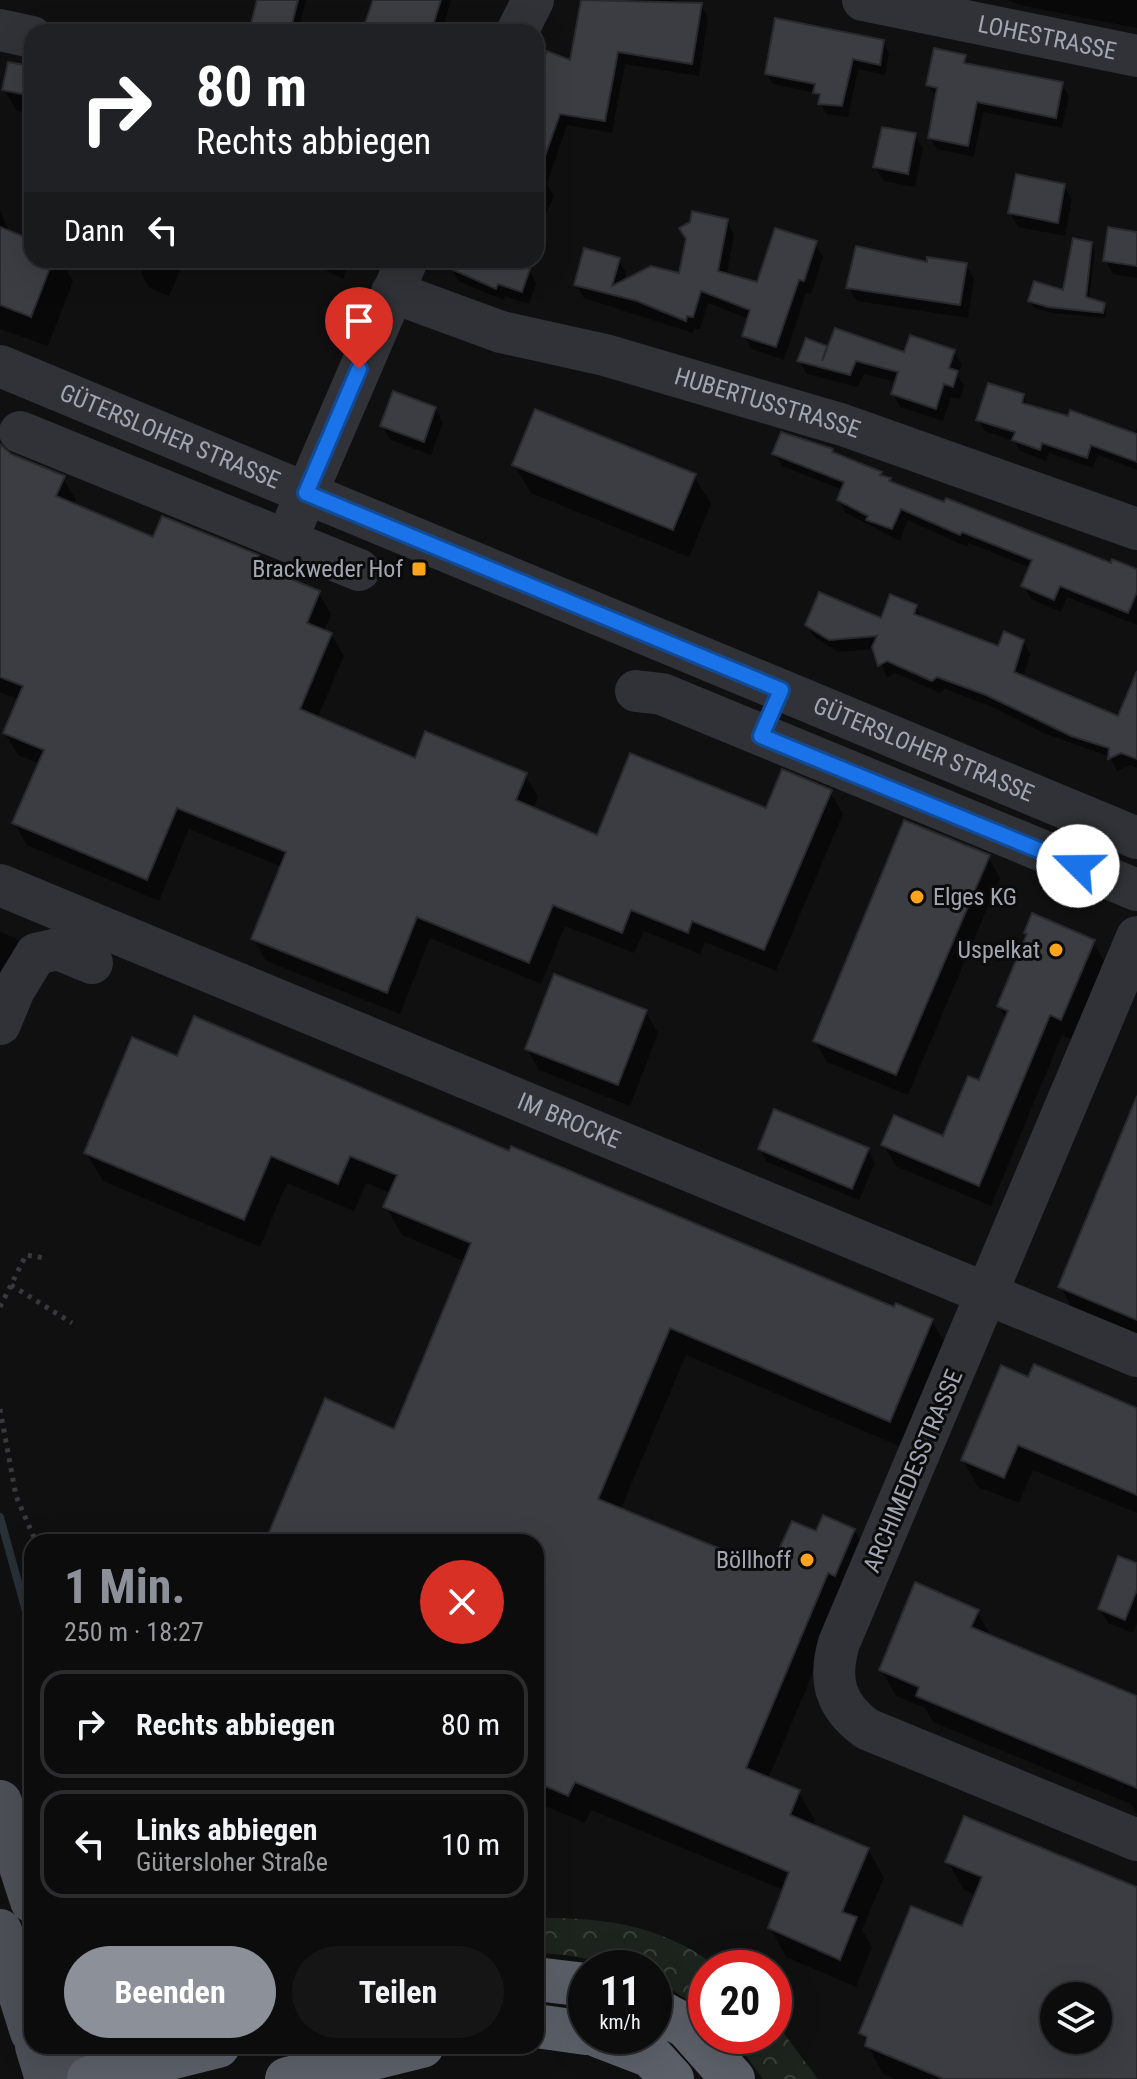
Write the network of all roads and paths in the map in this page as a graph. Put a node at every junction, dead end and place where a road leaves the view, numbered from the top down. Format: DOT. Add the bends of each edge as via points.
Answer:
graph roads {
  1 [pos="533,0"];
  2 [pos="863,0"];
  3 [pos="521,24"];
  4 [pos="0,30"];
  5 [pos="24,35"];
  6 [pos="1137,56"];
  7 [pos="399,276"];
  8 [pos="0,366"];
  9 [pos="147,430"];
  10 [pos="20,432"];
  11 [pos="127,476"];
  12 [pos="306,493"];
  13 [pos="1137,529"];
  14 [pos="286,540"];
  15 [pos="359,570"];
  16 [pos="781,690"];
  17 [pos="636,691"];
  18 [pos="761,736"];
  19 [pos="1137,838"];
  20 [pos="0,885"];
  21 [pos="1137,890"];
  22 [pos="1137,937"];
  23 [pos="92,963"];
  24 [pos="0,1024"];
  25 [pos="45,1258"];
  26 [pos="11,1285"];
  27 [pos="989,1295"];
  28 [pos="0,1307"];
  29 [pos="72,1323"];
  30 [pos="1137,1356"];
  31 [pos="0,1409"];
  32 [pos="33,1534"];
  33 [pos="0,1802"];
  34 [pos="1137,1840"];
  35 [pos="24,1876"];
  36 [pos="0,1931"];
  37 [pos="544,1980"];
  38 [pos="568,1983"];
  39 [pos="24,2007"];
  40 [pos="672,2019"];
  41 [pos="544,2027"];
  42 [pos="568,2030"];
  43 [pos="39,2054"];
  44 [pos="81,2054"];
  45 [pos="187,2054"];
  46 [pos="389,2054"];
  47 [pos="646,2054"];
  48 [pos="47,2079"];
  49 [pos="89,2079"];
  50 [pos="287,2079"];
  51 [pos="672,2079"];
  52 [pos="733,2079"];
  1 -- 3 [label="street"];
  2 -- 6 [label="street, LOHESTRASSE"];
  4 -- 5 [label="street"];
  7 -- 12 [label="street"];
  7 -- 13 [label="street, HUBERTUSSTRASSE" via="501,332 605,355 843,425"];
  8 -- 9 [label="street, GÜTERSLOHER STRASSE"];
  9 -- 11 [label="street"];
  9 -- 12 [label="street, GÜTERSLOHER STRASSE"];
  10 -- 11 [label="street"];
  11 -- 14 [label="street"];
  12 -- 14 [label="street"];
  12 -- 16 [label="street, GÜTERSLOHER STRASSE"];
  14 -- 15 [label="street"];
  16 -- 18 [label="street"];
  16 -- 19 [label="street, GÜTERSLOHER STRASSE"];
  17 -- 18 [label="street" via="662,694"];
  18 -- 21 [label="street"];
  20 -- 27 [label="street, IM BROCKE"];
  22 -- 27 [label="street, ARCHIMEDESSTRASSE"];
  23 -- 24 [label="street" via="58,949 36,954"];
  25 -- 26 [label="path" via="26,1255"];
  26 -- 28 [label="path"];
  26 -- 29 [label="path"];
  27 -- 30 [label="street, IM BROCKE"];
  27 -- 34 [label="street, ARCHIMEDESSTRASSE" via="839,1643 833,1683 847,1712 867,1729"];
  31 -- 32 [label="path" via="16,1496"];
  33 -- 35 [label="main road"];
  36 -- 39 [label="main road"];
  37 -- 38 [label="highway"];
  40 -- 52 [label="highway" via="686,2026"];
  41 -- 42 [label="highway"];
  43 -- 48 [label="main road"];
  44 -- 49 [label="main road"];
  45 -- 49 [label="highway"];
  46 -- 50 [label="highway"];
  47 -- 51 [label="highway"];
}
